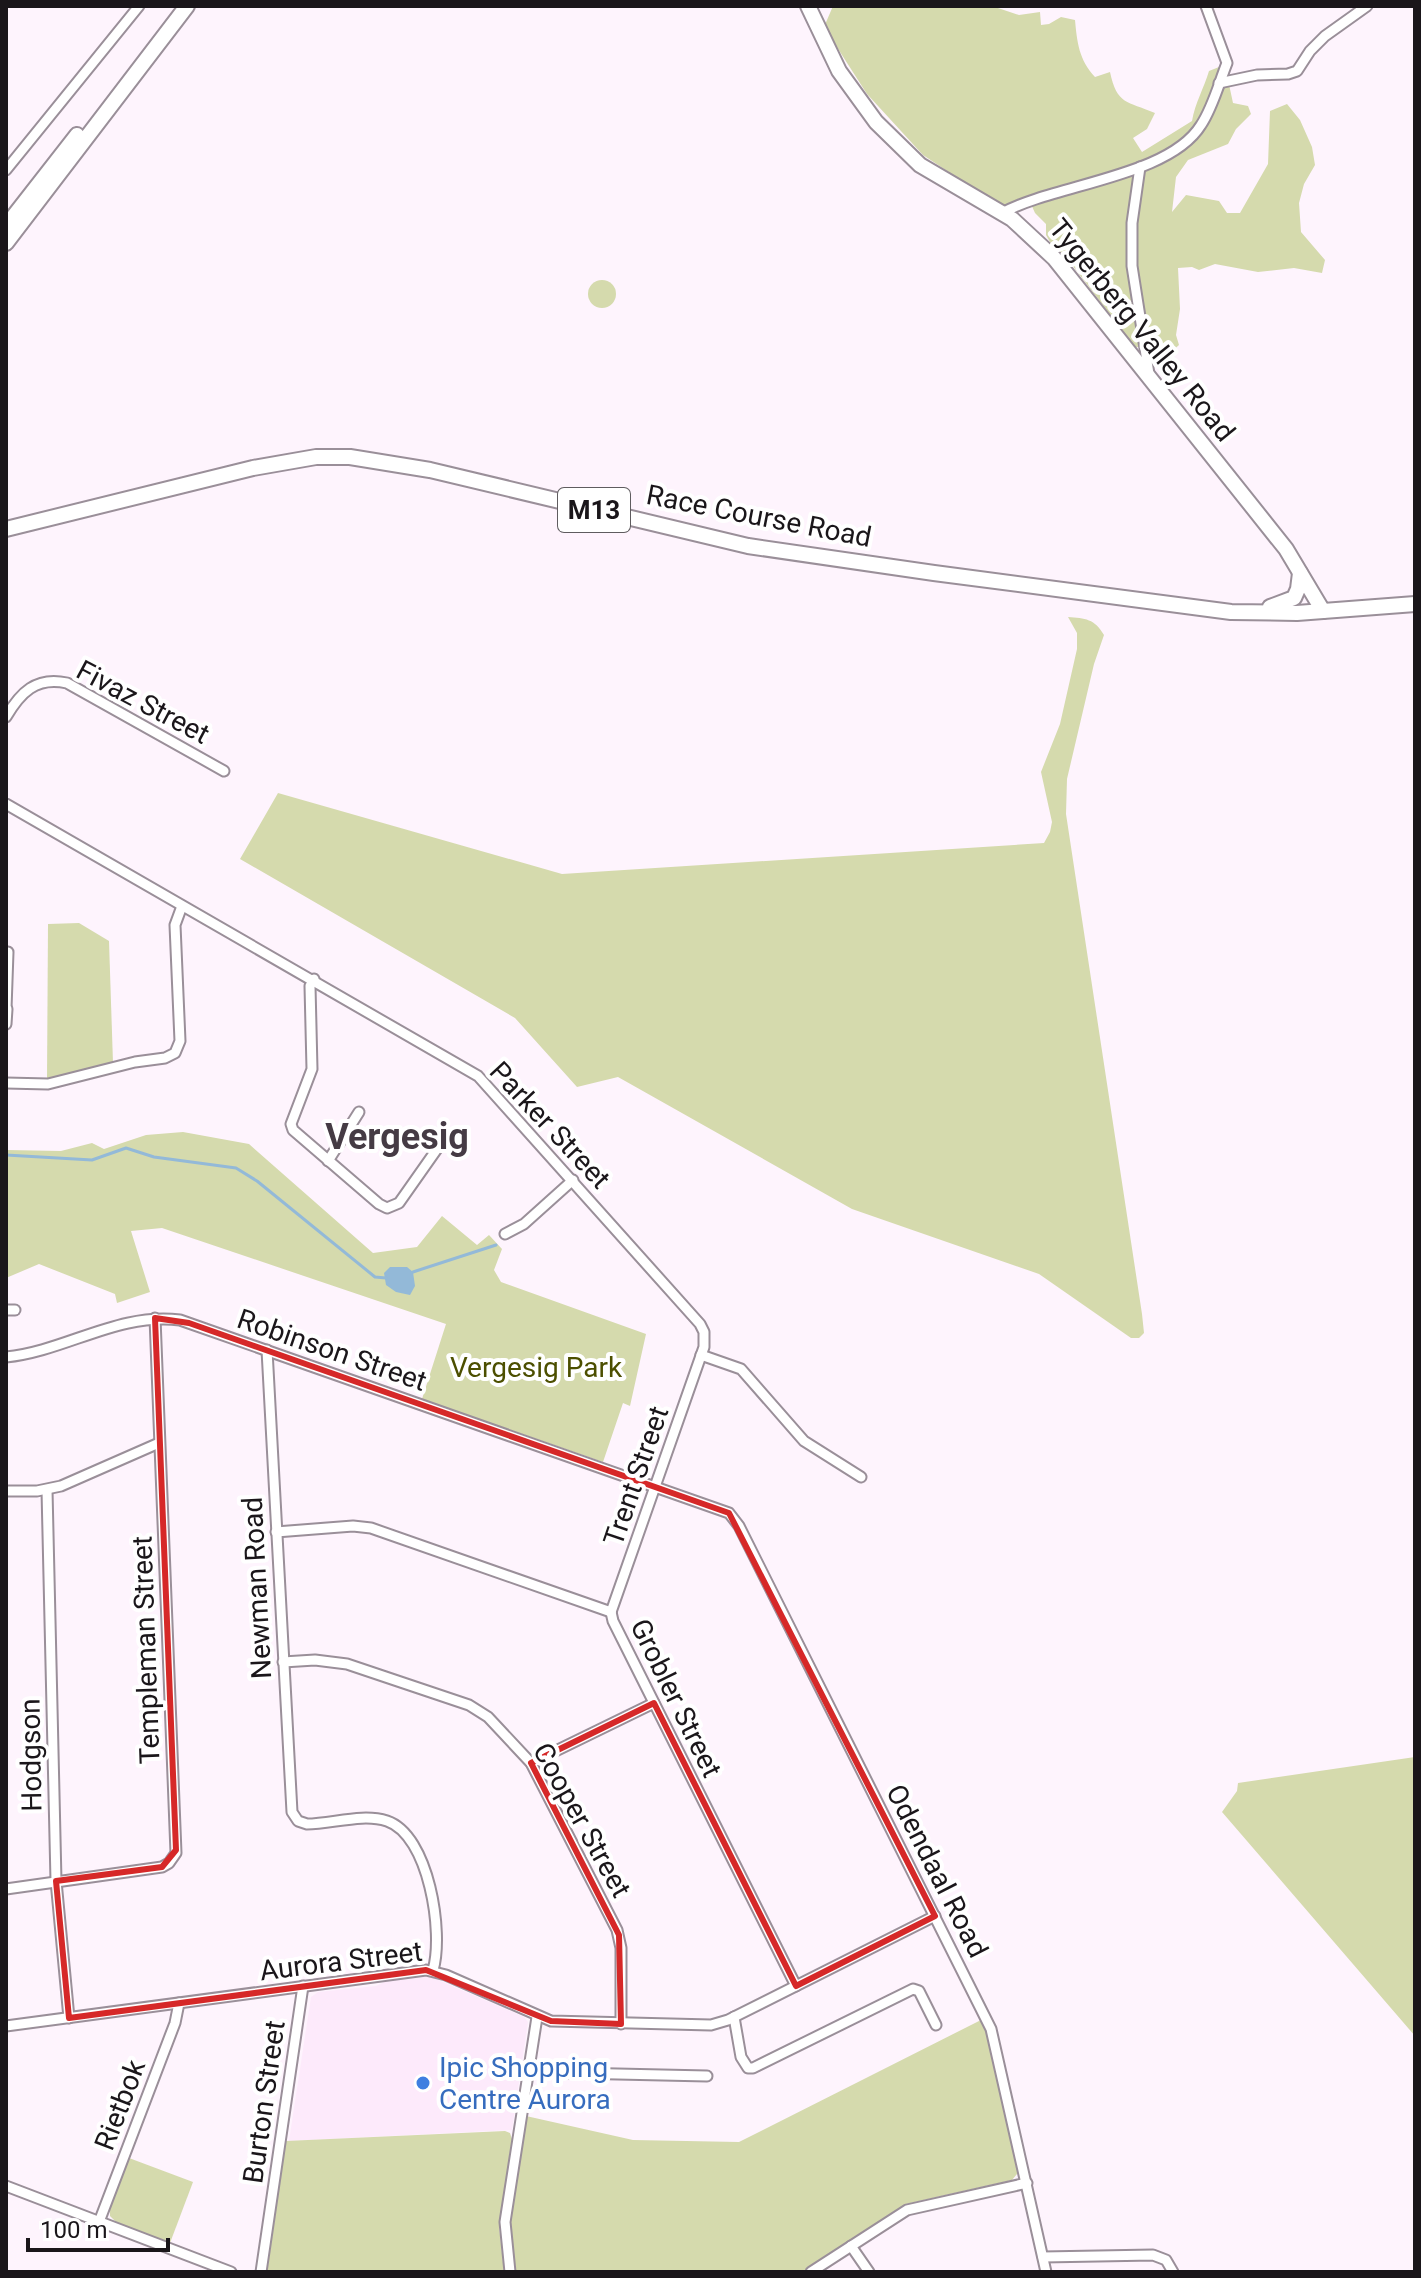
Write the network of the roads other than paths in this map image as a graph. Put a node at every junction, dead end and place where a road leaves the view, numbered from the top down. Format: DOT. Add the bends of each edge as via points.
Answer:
graph roads {
  1 [pos="139,6"];
  2 [pos="184,6"];
  3 [pos="808,6"];
  4 [pos="1206,6"];
  5 [pos="1367,6"];
  6 [pos="1219,83"];
  7 [pos="1140,167"];
  8 [pos="6,170"];
  9 [pos="1002,213"];
  10 [pos="6,226"];
  11 [pos="6,243"];
  12 [pos="1150,379"];
  13 [pos="6,529"];
  14 [pos="1300,573"];
  15 [pos="1415,604"];
  16 [pos="1323,611"];
  17 [pos="1246,613"];
  18 [pos="6,717"];
  19 [pos="224,771"];
  20 [pos="6,804"];
  21 [pos="182,906"];
  22 [pos="8,952"];
  23 [pos="314,979"];
  24 [pos="6,1009"];
  25 [pos="6,1024"];
  26 [pos="6,1083"];
  27 [pos="359,1112"];
  28 [pos="437,1149"];
  29 [pos="328,1161"];
  30 [pos="573,1180"];
  31 [pos="505,1234"];
  32 [pos="155,1318"];
  33 [pos="267,1350"];
  34 [pos="701,1355"];
  35 [pos="6,1357"];
  36 [pos="159,1443"];
  37 [pos="861,1477"];
  38 [pos="656,1485"];
  39 [pos="47,1490"];
  40 [pos="6,1491"];
  41 [pos="729,1513"];
  42 [pos="276,1532"];
  43 [pos="611,1612"];
  44 [pos="283,1662"];
  45 [pos="654,1703"];
  46 [pos="531,1763"];
  47 [pos="56,1881"];
  48 [pos="6,1889"];
  49 [pos="935,1916"];
  50 [pos="433,1970"];
  51 [pos="303,1986"];
  52 [pos="796,1986"];
  53 [pos="179,2003"];
  54 [pos="537,2017"];
  55 [pos="734,2017"];
  56 [pos="69,2018"];
  57 [pos="621,2024"];
  58 [pos="936,2025"];
  59 [pos="6,2026"];
  60 [pos="528,2072"];
  61 [pos="707,2076"];
  62 [pos="1027,2183"];
  63 [pos="6,2186"];
  64 [pos="99,2222"];
  65 [pos="851,2246"];
  66 [pos="1043,2257"];
  67 [pos="231,2272"];
  68 [pos="261,2272"];
  69 [pos="510,2272"];
  70 [pos="811,2272"];
  71 [pos="869,2272"];
  72 [pos="1046,2272"];
  73 [pos="1173,2272"];
  1 -- 8 [label="street"];
  2 -- 10 [label="main road"];
  2 -- 11 [label="main road"];
  3 -- 9 [label="main road, Tygerberg Valley Road" via="839,71 876,122 920,165"];
  4 -- 6 [label="street" via="1227,63"];
  5 -- 6 [label="street" via="1325,36 1297,71"];
  6 -- 7 [label="street" via="1195,134"];
  7 -- 9 [label="street" via="1027,200"];
  7 -- 12 [label="street" via="1132,266"];
  9 -- 12 [label="main road, Tygerberg Valley Road" via="1054,258"];
  12 -- 14 [label="main road, Tygerberg Valley Road"];
  13 -- 17 [label="main road, Race Course Road / M13" via="266,465 350,457 430,470 760,548"];
  14 -- 16 [label="main road, Tygerberg Valley Road"];
  14 -- 17 [label="main road" via="1290,601"];
  15 -- 16 [label="main road, M13"];
  16 -- 17 [label="main road, Race Course Road / M13"];
  18 -- 19 [label="street, Fivaz Street" via="27,689 46,682 67,683"];
  20 -- 21 [label="street, Parker Street"];
  21 -- 23 [label="street, Parker Street"];
  21 -- 26 [label="street" via="175,925 180,1041 175,1053 48,1084"];
  22 -- 24 [label="street"];
  23 -- 29 [label="street" via="313,1064 292,1127"];
  23 -- 30 [label="street, Parker Street" via="478,1076"];
  24 -- 25 [label="street"];
  27 -- 29 [label="street"];
  28 -- 29 [label="street" via="392,1207 379,1204"];
  30 -- 31 [label="street"];
  30 -- 34 [label="street, Parker Street" via="700,1324"];
  32 -- 33 [label="street, Robinson Street" via="189,1323"];
  32 -- 35 [label="street, Robinson Street"];
  32 -- 36 [label="street, Templeman Street"];
  33 -- 38 [label="street, Robinson Street"];
  33 -- 42 [label="street, Newman Road"];
  34 -- 37 [label="street" via="741,1369 804,1441"];
  34 -- 38 [label="street, Trent Street"];
  36 -- 39 [label="street"];
  36 -- 47 [label="street, Templeman Street" via="176,1853 162,1867"];
  38 -- 41 [label="street, Robinson Street"];
  38 -- 43 [label="street, Trent Street"];
  39 -- 40 [label="street"];
  39 -- 47 [label="street, Hodgson"];
  41 -- 49 [label="street, Odendaal Road"];
  42 -- 43 [label="street, Grobler Street" via="371,1528"];
  42 -- 44 [label="street, Newman Road"];
  43 -- 45 [label="street, Grobler Street"];
  44 -- 46 [label="street, Cooper Street" via="347,1664 469,1705 496,1723"];
  44 -- 50 [label="street, Newman Road" via="291,1808 298,1821 381,1820 407,1834 432,1888"];
  45 -- 46 [label="street"];
  45 -- 52 [label="street, Grobler Street"];
  46 -- 57 [label="street, Cooper Street" via="619,1935"];
  47 -- 48 [label="street, Templeman Street"];
  47 -- 56 [label="street, Hodgson"];
  49 -- 52 [label="street, Aurora Street"];
  49 -- 62 [label="street, Odendaal Road" via="991,2029"];
  50 -- 51 [label="street, Aurora Street"];
  50 -- 54 [label="street, Aurora Street"];
  51 -- 53 [label="street, Aurora Street"];
  51 -- 68 [label="street, Burton Street"];
  52 -- 55 [label="street, Aurora Street"];
  53 -- 56 [label="street, Aurora Street"];
  53 -- 64 [label="street, Rietbok"];
  54 -- 57 [label="street, Aurora Street"];
  54 -- 60 [label="street"];
  55 -- 57 [label="street, Aurora Street" via="703,2025"];
  55 -- 58 [label="street" via="748,2068 913,1989"];
  56 -- 59 [label="street, Aurora Street"];
  60 -- 61 [label="street"];
  60 -- 69 [label="street" via="505,2222"];
  62 -- 65 [label="street" via="907,2210"];
  62 -- 66 [label="street, Odendaal Road"];
  63 -- 64 [label="street"];
  64 -- 67 [label="street"];
  65 -- 70 [label="street"];
  65 -- 71 [label="street"];
  66 -- 72 [label="street, Odendaal Road"];
  66 -- 73 [label="street" via="1153,2255 1166,2260"];
}
